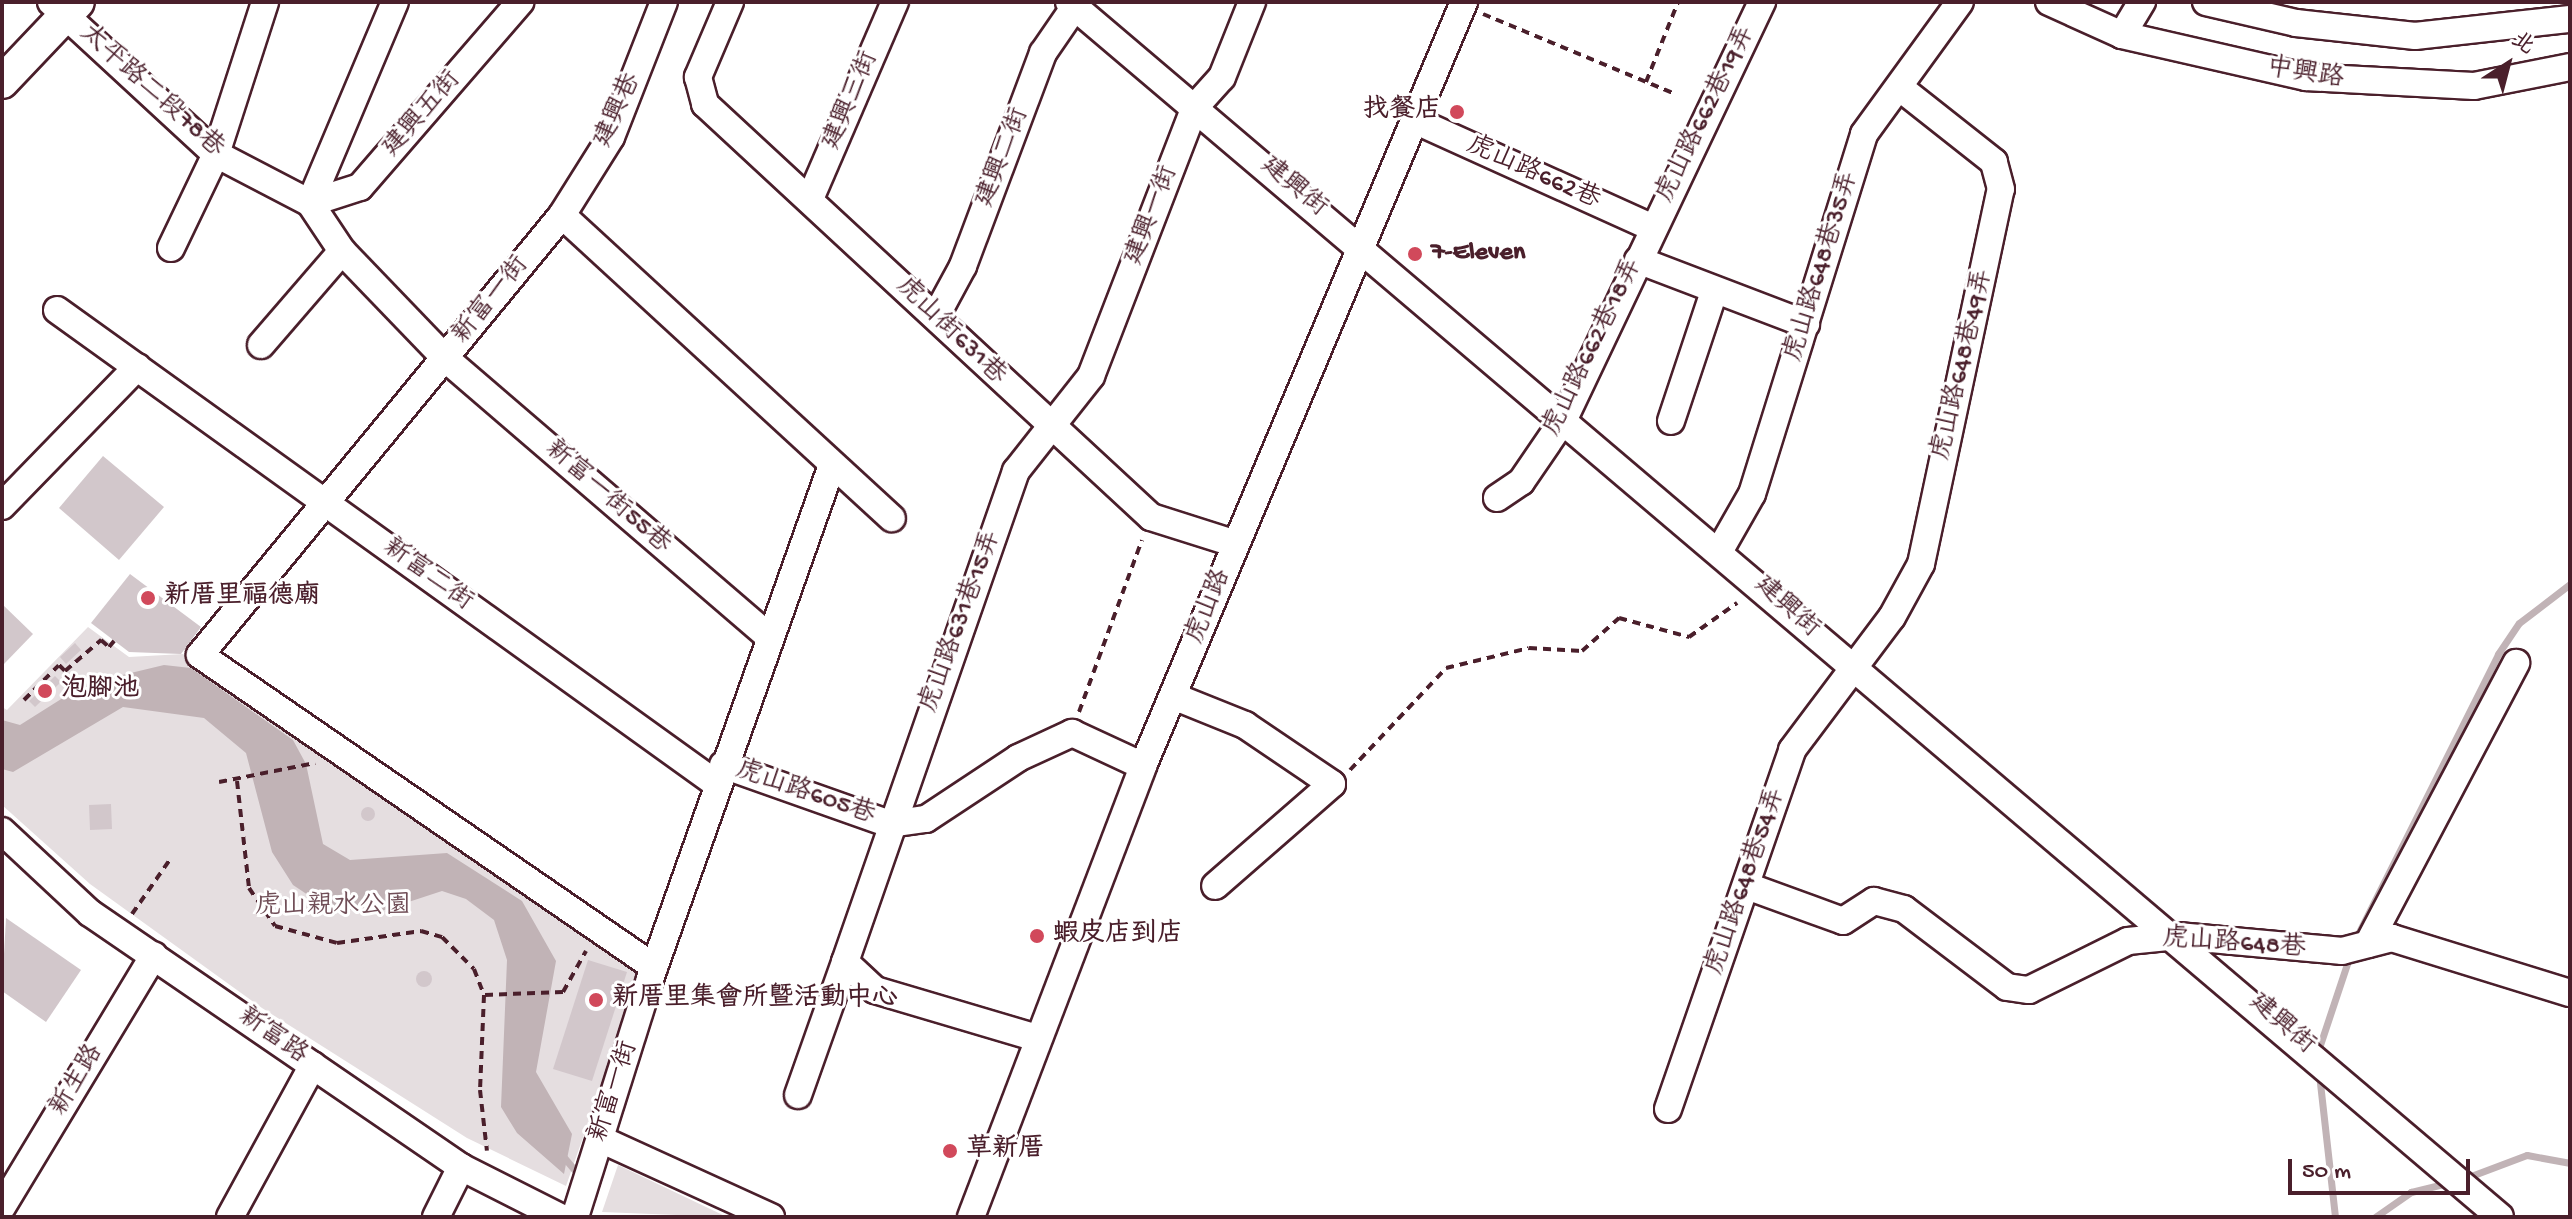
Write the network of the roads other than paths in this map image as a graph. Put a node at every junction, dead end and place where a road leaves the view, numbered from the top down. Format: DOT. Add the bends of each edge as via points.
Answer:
graph roads {
  1 [pos="265,2"];
  2 [pos="395,2"];
  3 [pos="520,2"];
  4 [pos="664,2"];
  5 [pos="730,2"];
  6 [pos="895,2"];
  7 [pos="1252,2"];
  8 [pos="1762,2"];
  9 [pos="1960,2"];
  10 [pos="2049,2"];
  11 [pos="2142,2"];
  12 [pos="2206,2"];
  13 [pos="1074,4"];
  14 [pos="1463,4"];
  15 [pos="65,6"];
  16 [pos="2570,19"];
  17 [pos="2122,35"];
  18 [pos="2570,67"];
  19 [pos="2,82"];
  20 [pos="1899,87"];
  21 [pos="1195,107"];
  22 [pos="1414,120"];
  23 [pos="216,154"];
  24 [pos="810,199"];
  25 [pos="310,203"];
  26 [pos="562,215"];
  27 [pos="1653,228"];
  28 [pos="1360,244"];
  29 [pos="171,248"];
  30 [pos="342,251"];
  31 [pos="1638,260"];
  32 [pos="1714,292"];
  33 [pos="57,310"];
  34 [pos="936,316"];
  35 [pos="1806,324"];
  36 [pos="261,345"];
  37 [pos="445,358"];
  38 [pos="137,367"];
  39 [pos="1564,419"];
  40 [pos="1671,421"];
  41 [pos="1050,429"];
  42 [pos="831,468"];
  43 [pos="6,495"];
  44 [pos="1497,498"];
  45 [pos="322,500"];
  46 [pos="892,518"];
  47 [pos="1236,544"];
  48 [pos="1720,550"];
  49 [pos="769,637"];
  50 [pos="2516,663"];
  51 [pos="1854,670"];
  52 [pos="1173,696"];
  53 [pos="1143,766"];
  54 [pos="720,775"];
  55 [pos="890,824"];
  56 [pos="2,831"];
  57 [pos="1215,886"];
  58 [pos="1747,886"];
  59 [pos="2178,936"];
  60 [pos="2358,947"];
  61 [pos="154,955"];
  62 [pos="845,962"];
  63 [pos="654,967"];
  64 [pos="2570,993"];
  65 [pos="1037,1038"];
  66 [pos="313,1065"];
  67 [pos="798,1095"];
  68 [pos="1668,1109"];
  69 [pos="600,1139"];
  70 [pos="461,1167"];
  71 [pos="2,1207"];
  72 [pos="230,1217"];
  73 [pos="436,1217"];
  74 [pos="560,1217"];
  75 [pos="575,1217"];
  76 [pos="771,1217"];
  77 [pos="971,1217"];
  78 [pos="2500,1217"];
  1 -- 23 [label="street"];
  2 -- 25 [label="street"];
  3 -- 25 [label="street, 建興五街" via="360,187"];
  4 -- 26 [label="street, 建興巷" via="611,137"];
  5 -- 24 [label="street, 虎山街631巷" via="698,77 705,104"];
  6 -- 24 [label="street, 建興三街"];
  7 -- 21 [label="street, 建興一街" via="1222,77"];
  8 -- 27 [label="street, 虎山路662巷19弄"];
  9 -- 20 [label="street, 虎山路648巷35弄"];
  10 -- 17 [label="street, 中興路"];
  11 -- 17 [label="street"];
  12 -- 16 [label="street, 中興路" via="2296,23 2415,36"];
  13 -- 21 [label="street, 建興街"];
  13 -- 34 [label="street, 建興二街" via="1043,53 963,266"];
  14 -- 22 [label="street, 虎山路"];
  15 -- 19 [label="main road"];
  15 -- 23 [label="street, 太平路二段78巷"];
  17 -- 18 [label="street, 中興路" via="2209,59 2380,86 2474,86"];
  20 -- 35 [label="street, 虎山路648巷35弄" via="1864,134"];
  20 -- 51 [label="street, 虎山路648巷49弄" via="1994,162 2001,189 1921,564"];
  21 -- 28 [label="street, 建興街"];
  21 -- 41 [label="street, 建興一街" via="1091,376"];
  22 -- 27 [label="street, 虎山路662巷"];
  22 -- 28 [label="street, 虎山路"];
  23 -- 25 [label="street, 太平路二段78巷"];
  23 -- 29 [label="street"];
  24 -- 34 [label="street, 虎山街631巷"];
  25 -- 30 [label="street, 太平路二段78巷"];
  26 -- 37 [label="street, 新富一街"];
  26 -- 42 [label="street"];
  27 -- 31 [label="street, 虎山路662巷18弄"];
  28 -- 39 [label="street, 建興街"];
  28 -- 47 [label="street, 虎山路"];
  30 -- 36 [label="street"];
  30 -- 37 [label="street, 太平路二段78巷"];
  31 -- 32 [label="street"];
  31 -- 39 [label="street, 虎山路662巷18弄"];
  32 -- 35 [label="street"];
  32 -- 40 [label="street"];
  33 -- 38 [label="street, 新富二街"];
  34 -- 41 [label="street, 虎山街631巷"];
  35 -- 48 [label="street, 虎山路648巷35弄" via="1752,494"];
  37 -- 45 [label="street, 新富一街"];
  37 -- 49 [label="street, 新富一街55巷"];
  38 -- 43 [label="street"];
  38 -- 45 [label="street, 新富二街"];
  39 -- 44 [label="street, 虎山路662巷18弄" via="1521,482"];
  39 -- 48 [label="street, 建興街"];
  41 -- 47 [label="street, 虎山街631巷" via="1151,517"];
  41 -- 55 [label="street, 虎山路631巷15弄" via="1016,471"];
  42 -- 46 [label="street"];
  42 -- 49 [label="street, 新富一街"];
  45 -- 54 [label="street, 新富二街"];
  45 -- 63 [label="street, 新富一街" via="200,655"];
  47 -- 52 [label="street, 虎山路"];
  48 -- 51 [label="street, 建興街"];
  49 -- 54 [label="street, 新富一街"];
  50 -- 60 [label="street"];
  51 -- 58 [label="street, 虎山路648巷54弄" via="1792,750"];
  51 -- 59 [label="street, 建興街"];
  52 -- 53 [label="street, 虎山路"];
  52 -- 57 [label="street" via="1245,725 1332,784"];
  53 -- 55 [label="street, 虎山路605巷" via="1072,733 1018,758 926,819"];
  53 -- 65 [label="street, 虎山路"];
  54 -- 55 [label="street, 虎山路605巷"];
  54 -- 63 [label="street, 新富一街"];
  55 -- 62 [label="street, 虎山路631巷15弄"];
  56 -- 61 [label="street, 新富路" via="119,932"];
  58 -- 59 [label="street, 虎山路648巷" via="1843,921 1874,901 1904,909 2007,987 2029,990 2128,941"];
  58 -- 68 [label="street, 虎山路648巷54弄"];
  59 -- 60 [label="street, 虎山路648巷"];
  59 -- 78 [label="street, 建興街"];
  60 -- 64 [label="street, 虎山路648巷" via="2392,938 2420,943"];
  61 -- 66 [label="street, 新富路"];
  61 -- 71 [label="street, 新生路"];
  62 -- 65 [label="street" via="875,990"];
  62 -- 67 [label="street, 虎山路631巷15弄"];
  63 -- 69 [label="street, 新富一街"];
  65 -- 77 [label="street, 虎山路"];
  66 -- 70 [label="street, 新富路"];
  66 -- 72 [label="street"];
  69 -- 75 [label="street, 新富一街"];
  69 -- 76 [label="street"];
  70 -- 73 [label="street"];
  70 -- 74 [label="street, 新富路"];
}
